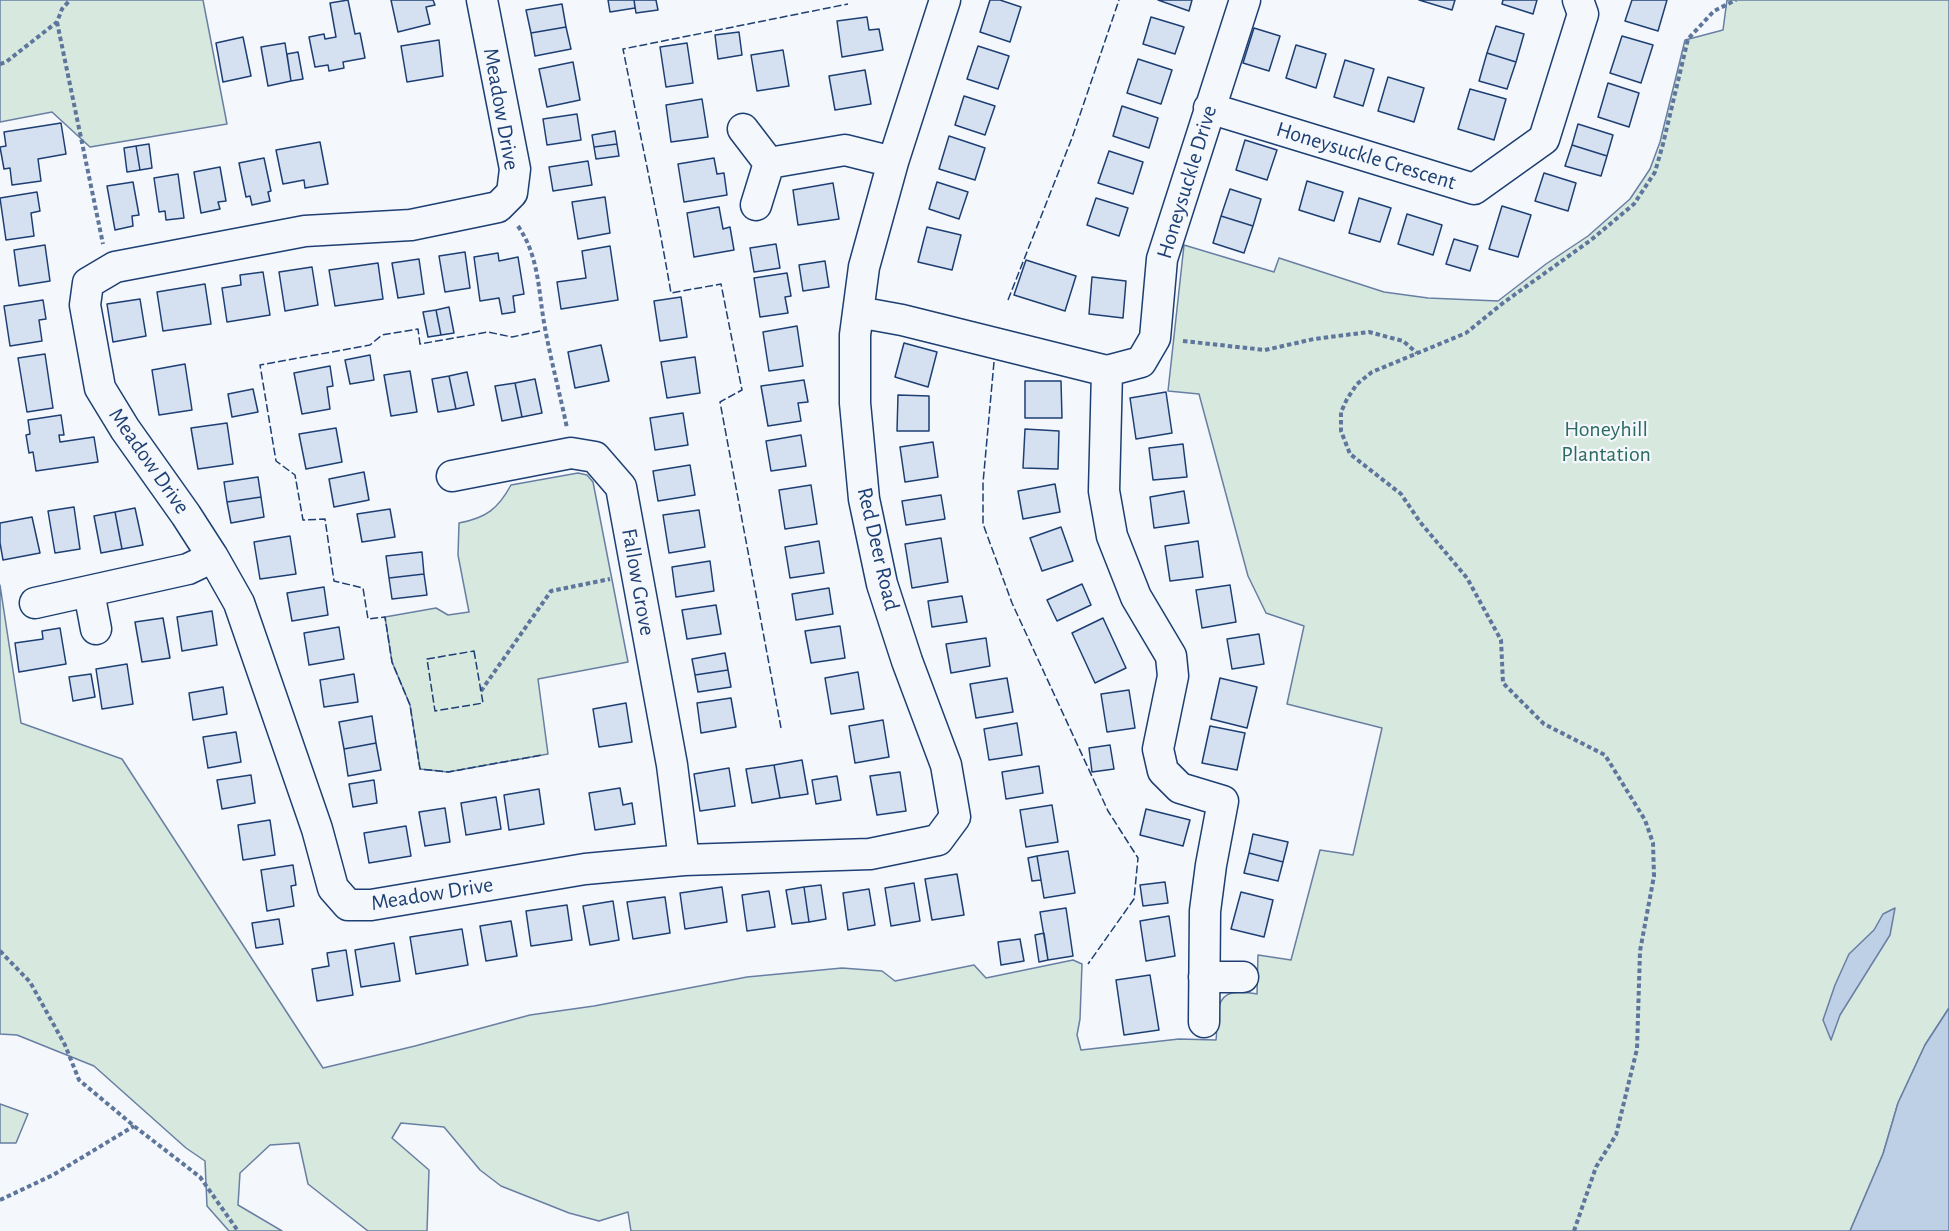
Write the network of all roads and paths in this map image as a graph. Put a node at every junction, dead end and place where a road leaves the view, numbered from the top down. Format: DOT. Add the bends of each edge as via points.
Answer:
graph roads {
  1 [pos="70,0"];
  2 [pos="482,0"];
  3 [pos="945,0"];
  4 [pos="1245,0"];
  5 [pos="1578,0"];
  6 [pos="1736,0"];
  7 [pos="57,22"];
  8 [pos="0,64"];
  9 [pos="1209,108"];
  10 [pos="743,129"];
  11 [pos="893,162"];
  12 [pos="769,163"];
  13 [pos="502,204"];
  14 [pos="756,205"];
  15 [pos="115,267"];
  16 [pos="858,312"];
  17 [pos="1155,338"];
  18 [pos="1417,353"];
  19 [pos="1107,371"];
  20 [pos="571,453"];
  21 [pos="452,476"];
  22 [pos="213,557"];
  23 [pos="637,574"];
  24 [pos="89,592"];
  25 [pos="35,603"];
  26 [pos="96,629"];
  27 [pos="481,691"];
  28 [pos="684,860"];
  29 [pos="0,951"];
  30 [pos="1204,977"];
  31 [pos="1244,977"];
  32 [pos="1204,1022"];
  33 [pos="134,1126"];
  34 [pos="0,1200"];
  35 [pos="238,1231"];
  36 [pos="1574,1231"];
  1 -- 7 [label="path"];
  2 -- 13 [label="street, Meadow Drive" via="515,169 512,193"];
  3 -- 11 [label="street, Red Deer Road"];
  4 -- 9 [label="street, Honeysuckle Drive"];
  5 -- 9 [label="street, Honeysuckle Crescent" via="1583,14 1544,139 1474,189"];
  6 -- 18 [label="path" via="1714,11 1688,39 1655,172 1634,204 1466,333"];
  7 -- 8 [label="path"];
  7 -- 15 [label="path" via="104,253"];
  9 -- 17 [label="street, Honeysuckle Drive" via="1162,259"];
  10 -- 12 [label="street"];
  11 -- 12 [label="street" via="845,150"];
  11 -- 16 [label="street, Red Deer Road" via="864,267"];
  12 -- 14 [label="street"];
  13 -- 15 [label="street, Meadow Drive" via="411,225 305,231"];
  13 -- 20 [label="path" via="525,237 538,274"];
  15 -- 22 [label="street, Meadow Drive" via="88,283 85,305 100,388"];
  16 -- 19 [label="street, Honeysuckle Drive"];
  16 -- 28 [label="street, Red Deer Road" via="855,403 864,499 882,584 946,765 955,818 938,840 870,854"];
  17 -- 18 [label="path" via="1265,350 1369,332 1403,341"];
  17 -- 19 [label="street, Honeysuckle Drive" via="1141,362"];
  18 -- 36 [label="path" via="1372,372 1347,399 1341,412 1341,431 1350,454 1401,494 1467,578 1501,640 1503,683 1544,724 1605,755 1645,820 1653,843 1654,876 1640,951 1637,1049 1616,1135 1596,1167"];
  19 -- 30 [label="street" via="1104,491 1112,536 1136,597 1171,656 1173,676 1158,749 1163,771 1180,788 1223,801 1205,910"];
  20 -- 21 [label="street, Fallow Grove"];
  20 -- 23 [label="street, Fallow Grove" via="595,457 621,487"];
  22 -- 24 [label="street" via="188,569"];
  22 -- 28 [label="street, Meadow Drive" via="239,603 317,829 333,888 348,905 585,869"];
  23 -- 27 [label="path" via="551,591"];
  23 -- 28 [label="street, Fallow Grove" via="672,765"];
  24 -- 25 [label="street"];
  24 -- 26 [label="street"];
  29 -- 33 [label="path" via="30,982 79,1080"];
  30 -- 31 [label="street"];
  30 -- 32 [label="street"];
  33 -- 34 [label="path"];
  33 -- 35 [label="path" via="200,1177"];
}
